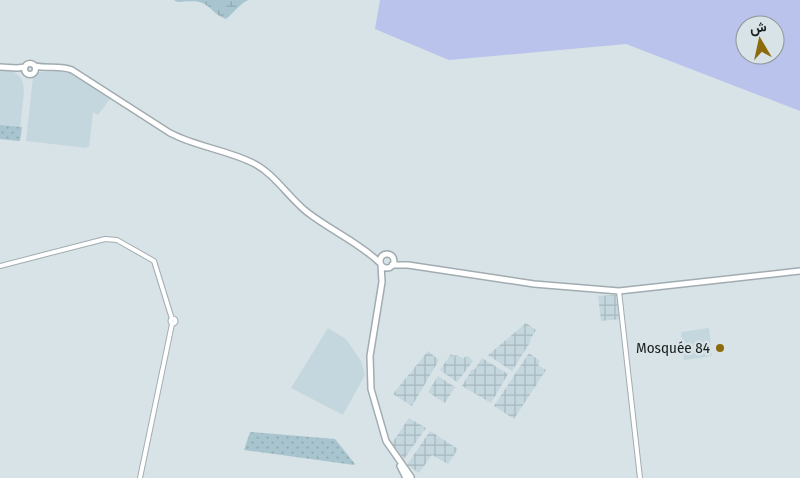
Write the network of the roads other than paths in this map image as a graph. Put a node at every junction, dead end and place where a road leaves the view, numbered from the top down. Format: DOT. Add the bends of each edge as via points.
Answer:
graph roads {
  1 [pos="0,67"];
  2 [pos="25,69"];
  3 [pos="35,69"];
  4 [pos="366,250"];
  5 [pos="382,255"];
  6 [pos="394,258"];
  7 [pos="380,263"];
  8 [pos="408,265"];
  9 [pos="0,266"];
  10 [pos="392,266"];
  11 [pos="800,271"];
  12 [pos="382,282"];
  13 [pos="619,291"];
  14 [pos="140,478"];
  15 [pos="410,478"];
  16 [pos="640,478"];
  1 -- 2 [label="main road"];
  2 -- 3 [label="main road" via="31,64"];
  2 -- 3 [label="main road" via="30,75"];
  3 -- 4 [label="main road" via="61,67 72,70 185,141 255,164 306,212"];
  4 -- 5 [label="main road"];
  4 -- 7 [label="main road"];
  5 -- 6 [label="main road"];
  5 -- 7 [label="main road"];
  6 -- 8 [label="main road"];
  6 -- 10 [label="main road"];
  7 -- 10 [label="main road" via="386,268"];
  7 -- 12 [label="main road"];
  8 -- 10 [label="main road"];
  8 -- 13 [label="main road" via="534,284"];
  9 -- 14 [label="street" via="105,238 115,239 154,261 172,324"];
  10 -- 12 [label="main road"];
  11 -- 13 [label="main road"];
  12 -- 15 [label="main road" via="370,356 371,389 386,441"];
  13 -- 16 [label="street"];
}
